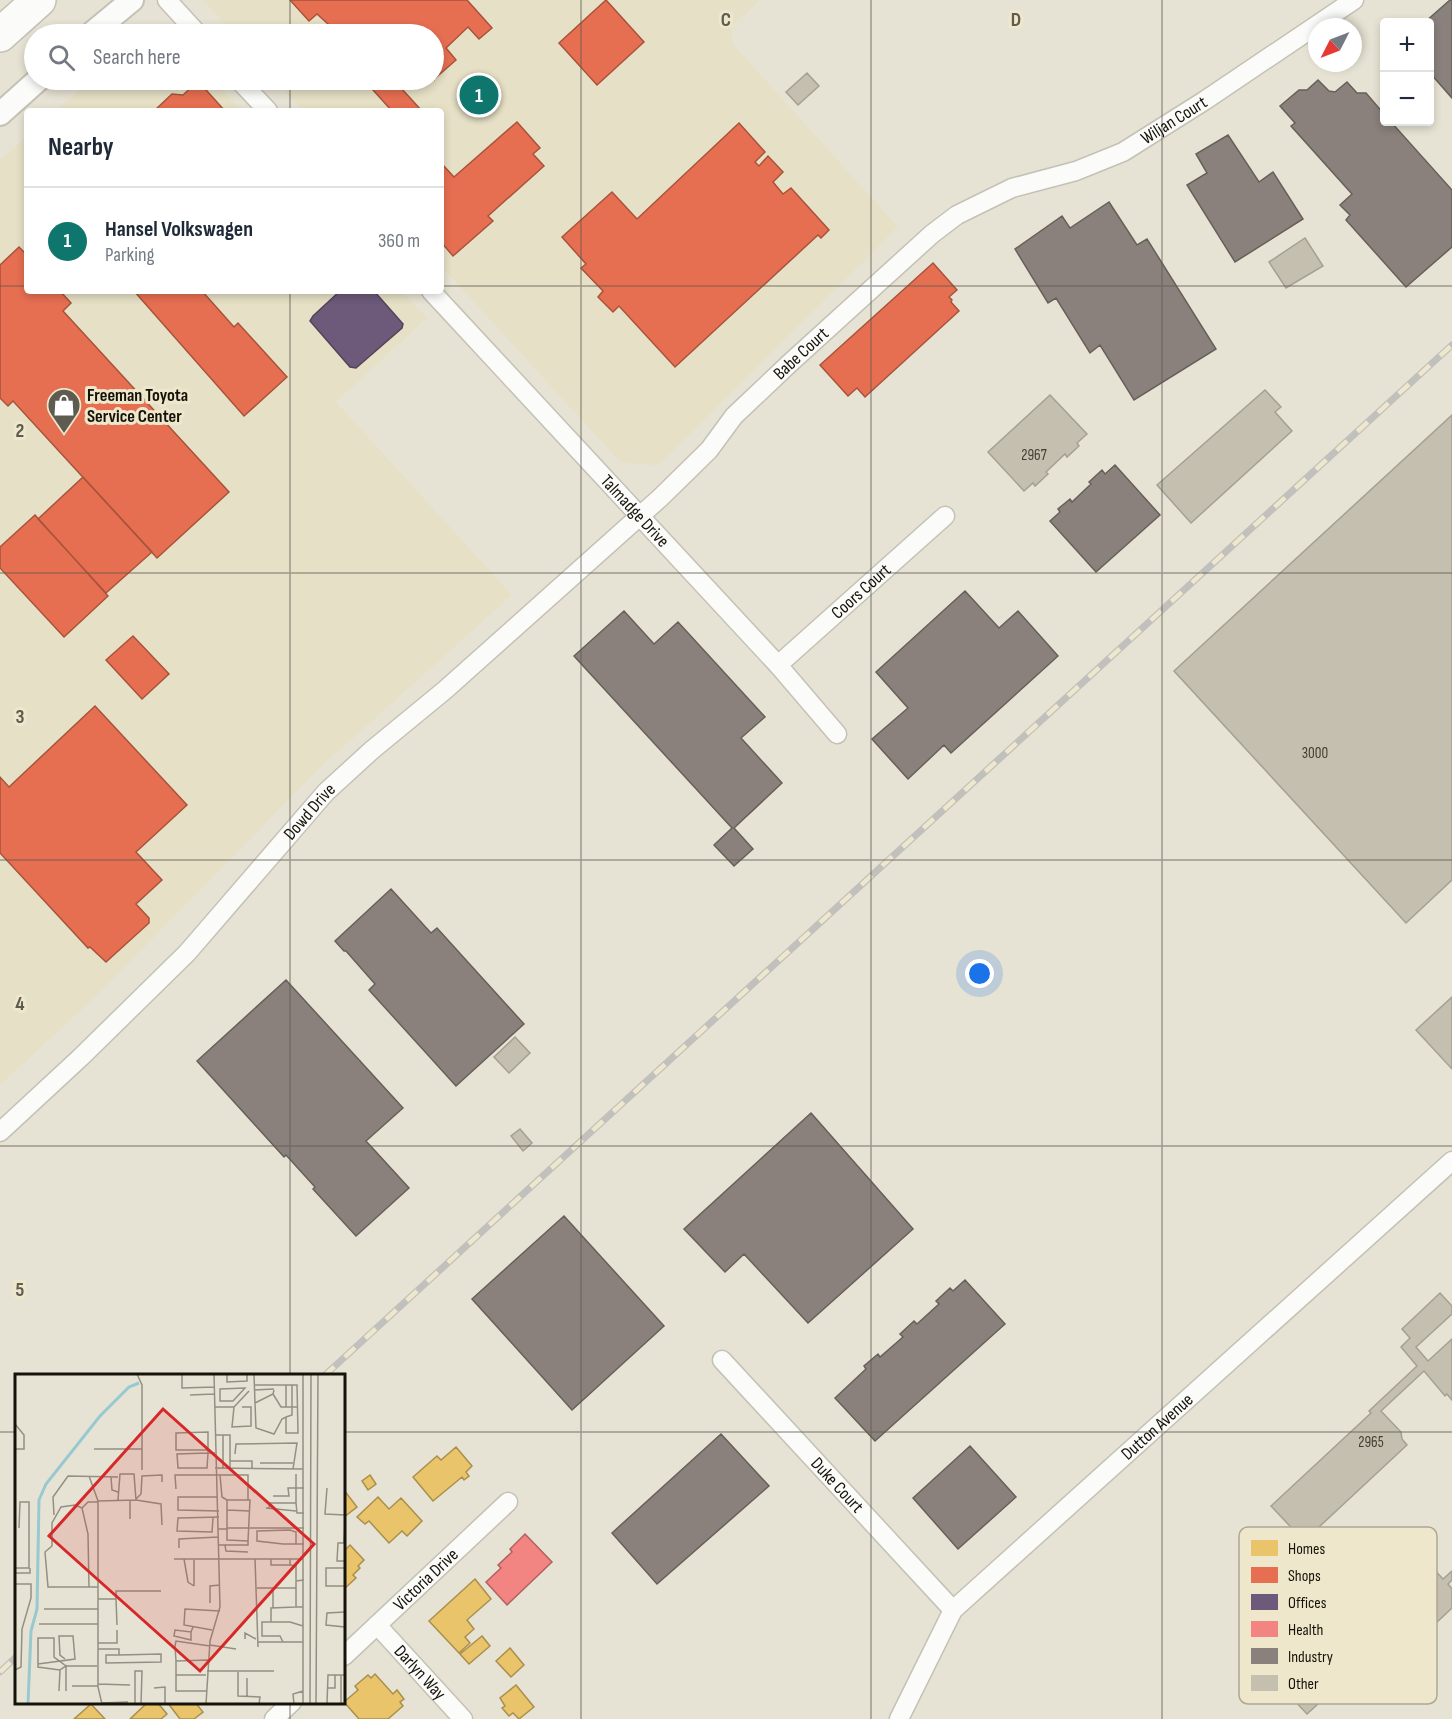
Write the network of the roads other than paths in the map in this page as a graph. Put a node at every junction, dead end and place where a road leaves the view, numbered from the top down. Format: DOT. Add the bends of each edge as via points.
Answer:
graph roads {
  1 [pos="39,0"];
  2 [pos="132,0"];
  3 [pos="167,0"];
  4 [pos="1354,0"];
  5 [pos="103,24"];
  6 [pos="189,24"];
  7 [pos="0,35"];
  8 [pos="28,90"];
  9 [pos="248,90"];
  10 [pos="265,108"];
  11 [pos="0,114"];
  12 [pos="976,204"];
  13 [pos="434,294"];
  14 [pos="639,515"];
  15 [pos="945,516"];
  16 [pos="778,665"];
  17 [pos="837,734"];
  18 [pos="0,1132"];
  19 [pos="1452,1161"];
  20 [pos="722,1360"];
  21 [pos="508,1502"];
  22 [pos="953,1610"];
  23 [pos="377,1625"];
  24 [pos="345,1655"];
  25 [pos="290,1704"];
  26 [pos="274,1719"];
  27 [pos="463,1719"];
  28 [pos="899,1719"];
  1 -- 7 [label="highway"];
  2 -- 5 [label="street"];
  3 -- 6 [label="street"];
  4 -- 12 [label="street, Wiljan Court" via="1123,152 1076,171 1012,188"];
  8 -- 11 [label="street"];
  9 -- 10 [label="street"];
  12 -- 14 [label="street, Babe Court" via="932,234 798,355 734,416 709,450"];
  13 -- 14 [label="street, Talmadge Drive"];
  14 -- 16 [label="street, Talmadge Drive"];
  14 -- 18 [label="street, Dowd Drive" via="326,792 187,953"];
  15 -- 16 [label="street, Coors Court"];
  16 -- 17 [label="street, Talmadge Drive"];
  19 -- 22 [label="street, Dutton Avenue"];
  20 -- 22 [label="street, Duke Court"];
  21 -- 23 [label="street, Victoria Drive"];
  22 -- 28 [label="street, Dutton Avenue"];
  23 -- 24 [label="street, Victoria Drive"];
  23 -- 27 [label="street, Darlyn Way"];
  25 -- 26 [label="street"];
}
